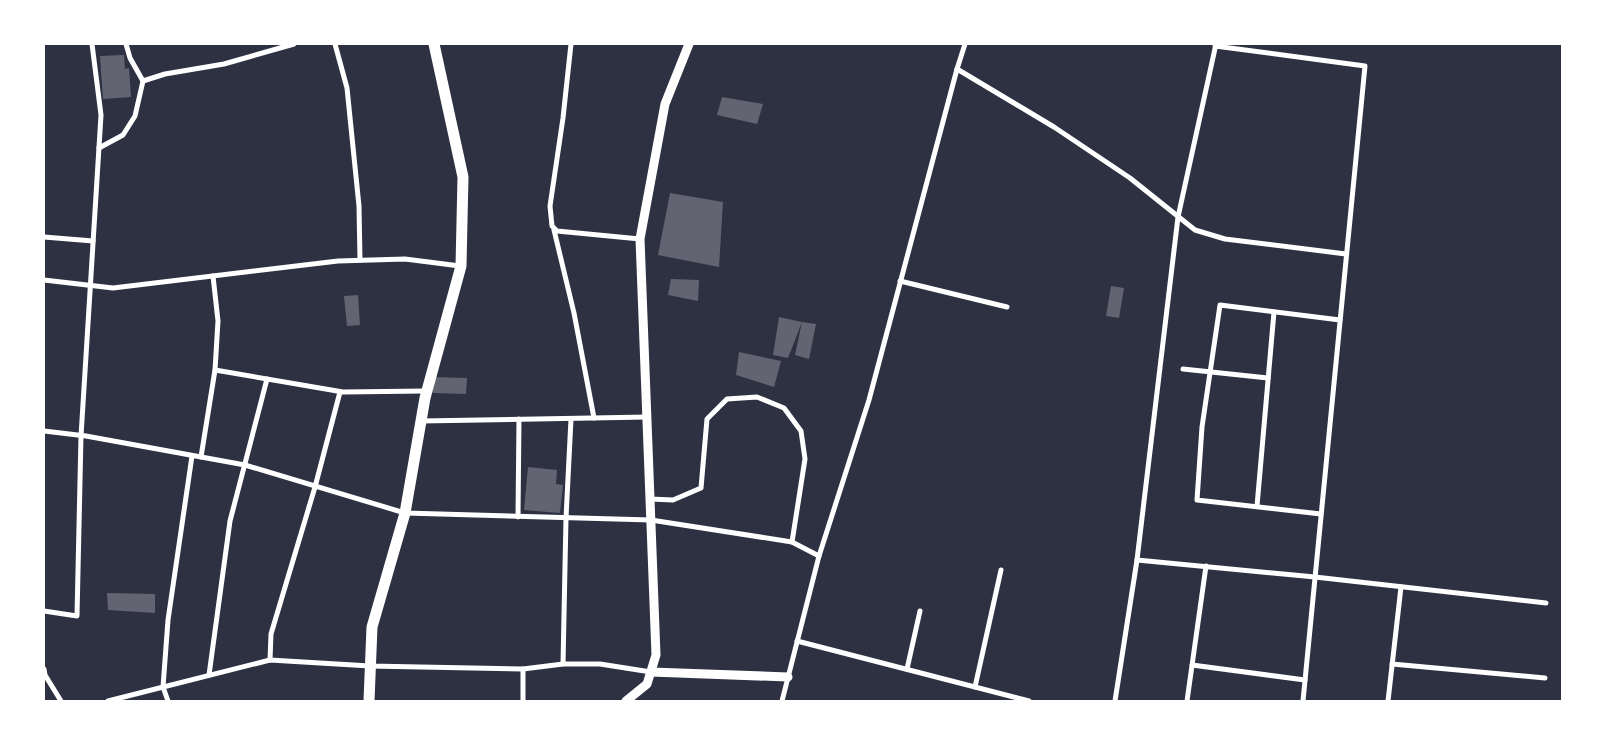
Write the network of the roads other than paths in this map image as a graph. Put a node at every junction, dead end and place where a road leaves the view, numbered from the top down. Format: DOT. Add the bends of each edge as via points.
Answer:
graph roads {
  1 [pos="92,44"];
  2 [pos="126,44"];
  3 [pos="294,44"];
  4 [pos="335,44"];
  5 [pos="434,44"];
  6 [pos="571,44"];
  7 [pos="689,44"];
  8 [pos="966,44"];
  9 [pos="1216,45"];
  10 [pos="957,69"];
  11 [pos="143,82"];
  12 [pos="99,148"];
  13 [pos="1178,216"];
  14 [pos="554,230"];
  15 [pos="44,237"];
  16 [pos="640,239"];
  17 [pos="93,241"];
  18 [pos="1346,254"];
  19 [pos="360,260"];
  20 [pos="461,266"];
  21 [pos="213,276"];
  22 [pos="44,280"];
  23 [pos="900,281"];
  24 [pos="90,286"];
  25 [pos="1007,307"];
  26 [pos="1274,312"];
  27 [pos="1340,320"];
  28 [pos="1183,369"];
  29 [pos="215,370"];
  30 [pos="1210,372"];
  31 [pos="1268,378"];
  32 [pos="267,379"];
  33 [pos="426,391"];
  34 [pos="340,392"];
  35 [pos="647,417"];
  36 [pos="571,418"];
  37 [pos="594,418"];
  38 [pos="519,419"];
  39 [pos="420,421"];
  40 [pos="44,431"];
  41 [pos="81,436"];
  42 [pos="192,456"];
  43 [pos="201,457"];
  44 [pos="245,465"];
  45 [pos="315,487"];
  46 [pos="650,499"];
  47 [pos="1257,506"];
  48 [pos="404,513"];
  49 [pos="1321,514"];
  50 [pos="518,517"];
  51 [pos="566,518"];
  52 [pos="651,520"];
  53 [pos="792,542"];
  54 [pos="819,556"];
  55 [pos="1137,560"];
  56 [pos="1206,566"];
  57 [pos="1001,570"];
  58 [pos="1315,577"];
  59 [pos="1401,586"];
  60 [pos="1546,603"];
  61 [pos="44,611"];
  62 [pos="920,612"];
  63 [pos="797,641"];
  64 [pos="270,660"];
  65 [pos="563,664"];
  66 [pos="1392,664"];
  67 [pos="1192,665"];
  68 [pos="370,666"];
  69 [pos="44,669"];
  70 [pos="523,669"];
  71 [pos="907,669"];
  72 [pos="651,672"];
  73 [pos="209,675"];
  74 [pos="788,677"];
  75 [pos="1545,678"];
  76 [pos="1305,680"];
  77 [pos="163,687"];
  78 [pos="975,687"];
  79 [pos="61,701"];
  80 [pos="108,701"];
  81 [pos="168,701"];
  82 [pos="369,701"];
  83 [pos="523,701"];
  84 [pos="626,701"];
  85 [pos="782,701"];
  86 [pos="1029,701"];
  87 [pos="1115,701"];
  88 [pos="1187,701"];
  89 [pos="1303,701"];
  90 [pos="1388,701"];
  1 -- 12 [label="street" via="101,115"];
  2 -- 11 [label="street"];
  3 -- 11 [label="street"];
  4 -- 19 [label="street" via="350,107 360,206"];
  5 -- 20 [label="main road" via="464,177"];
  6 -- 14 [label="street" via="550,206"];
  7 -- 16 [label="street" via="665,104"];
  8 -- 10 [label="street"];
  9 -- 13 [label="street"];
  9 -- 18 [label="street" via="1365,66"];
  10 -- 13 [label="street" via="1123,172"];
  10 -- 23 [label="street"];
  11 -- 12 [label="street" via="135,116 123,135"];
  12 -- 17 [label="street"];
  13 -- 18 [label="street" via="1195,230 1225,239"];
  13 -- 55 [label="street"];
  14 -- 16 [label="street"];
  14 -- 37 [label="street"];
  15 -- 17 [label="street"];
  16 -- 35 [label="street"];
  17 -- 24 [label="street"];
  18 -- 27 [label="street"];
  19 -- 20 [label="street" via="406,259"];
  19 -- 21 [label="street"];
  20 -- 33 [label="main road"];
  21 -- 24 [label="street" via="113,288"];
  21 -- 29 [label="street" via="218,321"];
  22 -- 24 [label="street"];
  23 -- 25 [label="street"];
  23 -- 54 [label="street" via="869,400"];
  24 -- 41 [label="street"];
  26 -- 27 [label="street"];
  26 -- 30 [label="street" via="1220,305"];
  26 -- 31 [label="street"];
  27 -- 49 [label="street"];
  28 -- 30 [label="street"];
  29 -- 32 [label="street"];
  29 -- 43 [label="street"];
  30 -- 31 [label="street"];
  30 -- 47 [label="street" via="1197,500"];
  31 -- 47 [label="street"];
  32 -- 34 [label="street"];
  32 -- 44 [label="street"];
  33 -- 34 [label="street"];
  33 -- 39 [label="main road"];
  34 -- 45 [label="street"];
  35 -- 37 [label="street"];
  35 -- 46 [label="street"];
  36 -- 37 [label="street"];
  36 -- 38 [label="street"];
  36 -- 51 [label="street"];
  38 -- 39 [label="street"];
  38 -- 50 [label="street"];
  39 -- 48 [label="main road"];
  40 -- 41 [label="street"];
  41 -- 42 [label="street"];
  41 -- 61 [label="street" via="77,616"];
  42 -- 43 [label="street"];
  42 -- 77 [label="street" via="168,620"];
  43 -- 44 [label="street"];
  44 -- 45 [label="street"];
  44 -- 73 [label="street" via="230,520"];
  45 -- 48 [label="street"];
  45 -- 64 [label="street" via="271,634"];
  46 -- 52 [label="street"];
  46 -- 53 [label="street" via="673,500 701,488 707,419 727,399 758,397 784,408 801,431 805,459"];
  47 -- 49 [label="street"];
  48 -- 50 [label="street"];
  48 -- 68 [label="main road" via="372,627"];
  49 -- 58 [label="street"];
  50 -- 51 [label="street"];
  51 -- 52 [label="street"];
  51 -- 65 [label="street"];
  52 -- 53 [label="street"];
  52 -- 72 [label="street" via="656,655"];
  53 -- 54 [label="street"];
  54 -- 63 [label="street"];
  55 -- 56 [label="street"];
  55 -- 87 [label="street"];
  56 -- 58 [label="street"];
  56 -- 67 [label="street"];
  57 -- 78 [label="street"];
  58 -- 59 [label="street"];
  58 -- 76 [label="street"];
  59 -- 60 [label="street"];
  59 -- 66 [label="street"];
  62 -- 71 [label="street"];
  63 -- 71 [label="street"];
  63 -- 74 [label="street"];
  64 -- 68 [label="street"];
  64 -- 73 [label="street"];
  65 -- 70 [label="street"];
  65 -- 72 [label="street" via="600,664"];
  66 -- 75 [label="street"];
  66 -- 90 [label="street"];
  67 -- 76 [label="street"];
  67 -- 88 [label="street"];
  68 -- 70 [label="street"];
  68 -- 82 [label="main road"];
  69 -- 79 [label="street"];
  70 -- 83 [label="street"];
  71 -- 78 [label="street"];
  72 -- 74 [label="street"];
  72 -- 84 [label="street" via="647,684"];
  73 -- 77 [label="street"];
  74 -- 85 [label="street"];
  76 -- 89 [label="street"];
  77 -- 80 [label="street"];
  77 -- 81 [label="street"];
  78 -- 86 [label="street"];
}
